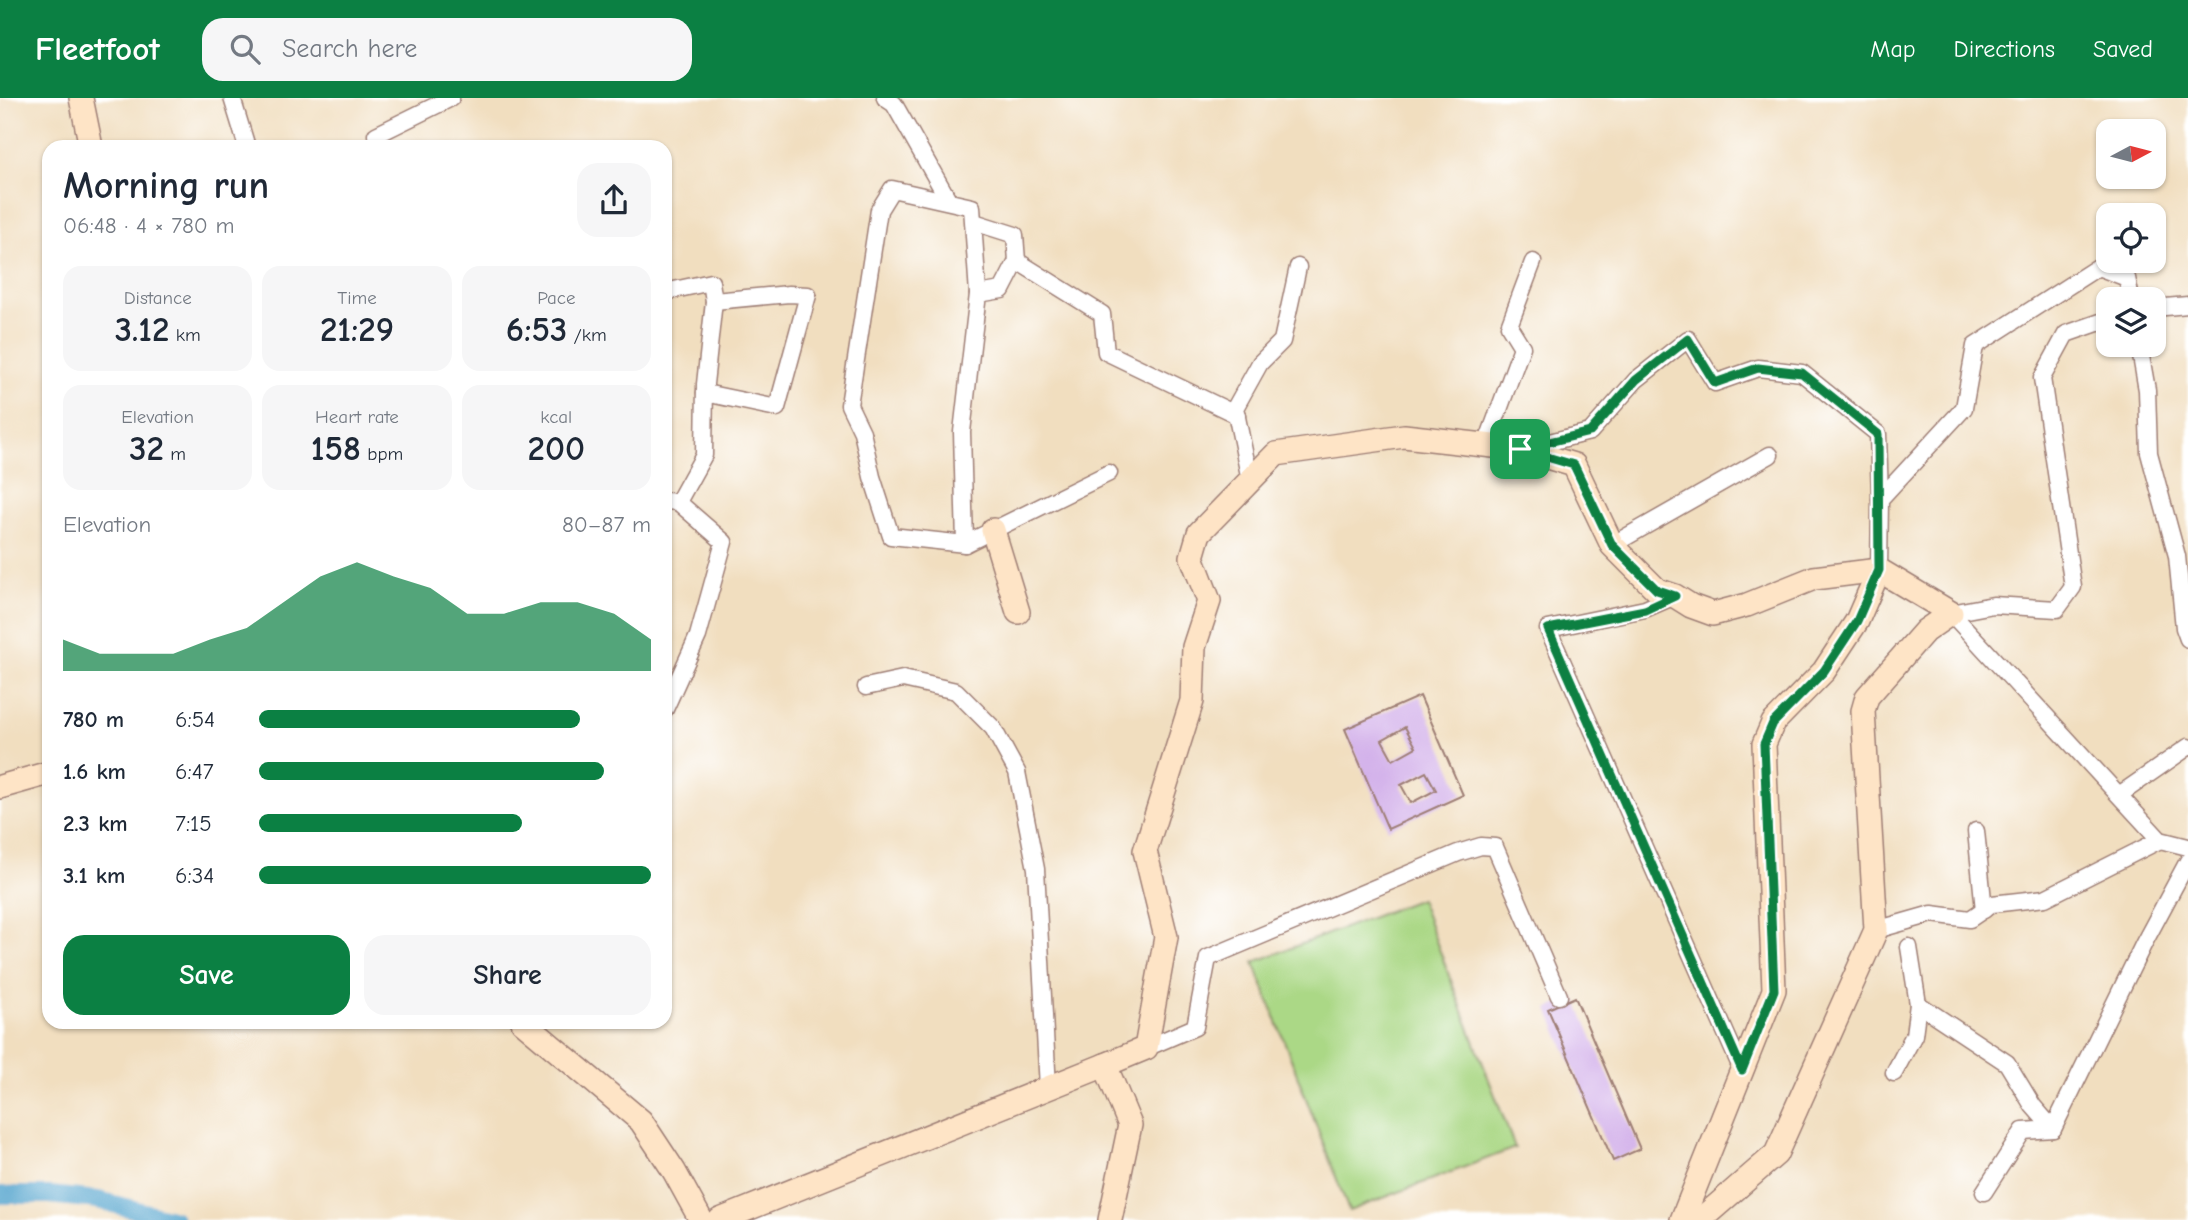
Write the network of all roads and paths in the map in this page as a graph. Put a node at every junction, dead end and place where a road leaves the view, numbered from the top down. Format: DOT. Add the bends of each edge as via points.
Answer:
graph roads {
  1 [pos="80,98"];
  2 [pos="232,98"];
  3 [pos="451,98"];
  4 [pos="885,98"];
  5 [pos="89,140"];
  6 [pos="245,140"];
  7 [pos="378,140"];
  8 [pos="949,201"];
  9 [pos="974,222"];
  10 [pos="1017,261"];
  11 [pos="1533,262"];
  12 [pos="1298,267"];
  13 [pos="2129,287"];
  14 [pos="672,290"];
  15 [pos="978,294"];
  16 [pos="714,301"];
  17 [pos="2188,304"];
  18 [pos="2166,307"];
  19 [pos="2096,324"];
  20 [pos="2141,357"];
  21 [pos="705,393"];
  22 [pos="1237,415"];
  23 [pos="1486,445"];
  24 [pos="1520,449"];
  25 [pos="1770,455"];
  26 [pos="1109,473"];
  27 [pos="1250,480"];
  28 [pos="1880,499"];
  29 [pos="672,501"];
  30 [pos="672,503"];
  31 [pos="993,530"];
  32 [pos="965,544"];
  33 [pos="1612,545"];
  34 [pos="1879,570"];
  35 [pos="1675,596"];
  36 [pos="1018,612"];
  37 [pos="1951,613"];
  38 [pos="2188,639"];
  39 [pos="866,687"];
  40 [pos="672,694"];
  41 [pos="2188,747"];
  42 [pos="42,775"];
  43 [pos="0,787"];
  44 [pos="2119,795"];
  45 [pos="1976,831"];
  46 [pos="2161,841"];
  47 [pos="2188,846"];
  48 [pos="2188,861"];
  49 [pos="1984,910"];
  50 [pos="1876,930"];
  51 [pos="1909,947"];
  52 [pos="1559,996"];
  53 [pos="1917,1004"];
  54 [pos="531,1029"];
  55 [pos="1146,1048"];
  56 [pos="1105,1065"];
  57 [pos="1742,1070"];
  58 [pos="1894,1073"];
  59 [pos="1048,1088"];
  60 [pos="2053,1129"];
  61 [pos="1984,1192"];
  62 [pos="701,1220"];
  63 [pos="720,1220"];
  64 [pos="1110,1220"];
  65 [pos="1682,1220"];
  66 [pos="1700,1220"];
  1 -- 5 [label="street"];
  2 -- 6 [label="street"];
  3 -- 7 [label="street" via="376,135"];
  4 -- 8 [label="street" via="894,104"];
  8 -- 9 [label="street" via="972,207"];
  8 -- 32 [label="street" via="892,189 879,210 849,405 862,432 891,536"];
  9 -- 10 [label="street" via="1015,235"];
  9 -- 15 [label="street"];
  10 -- 15 [label="street" via="1002,290"];
  10 -- 22 [label="street" via="1102,314 1106,352"];
  11 -- 23 [label="street" via="1509,326 1522,347"];
  12 -- 22 [label="street" via="1282,341 1260,363 1235,408"];
  13 -- 28 [label="street" via="2127,278 2098,267 1975,346 1964,408"];
  14 -- 16 [label="street" via="711,282"];
  15 -- 32 [label="street" via="962,432"];
  16 -- 21 [label="street"];
  16 -- 21 [label="street" via="808,295 777,408"];
  17 -- 18 [label="street"];
  19 -- 37 [label="street" via="2066,334 2042,378 2073,587 2057,609 1993,605"];
  20 -- 38 [label="street" via="2149,453 2177,556"];
  21 -- 29 [label="street" via="704,455"];
  22 -- 27 [label="street"];
  23 -- 24 [label="street"];
  23 -- 27 [label="street" via="1404,436 1289,452 1276,454"];
  24 -- 28 [label="street" via="1590,432 1636,380 1688,339 1715,383 1758,368 1802,373 1878,434"];
  24 -- 33 [label="street" via="1574,465"];
  25 -- 33 [label="street"];
  26 -- 31 [label="street"];
  27 -- 55 [label="street" via="1199,533 1192,557 1209,601 1194,647 1192,701 1145,851 1166,937"];
  28 -- 34 [label="street"];
  30 -- 40 [label="street" via="724,542 698,636"];
  31 -- 32 [label="street"];
  31 -- 36 [label="street"];
  33 -- 35 [label="street" via="1657,590"];
  34 -- 35 [label="street" via="1814,578 1713,614"];
  34 -- 37 [label="street"];
  34 -- 57 [label="street" via="1857,621 1824,671 1773,723 1764,744 1774,990"];
  35 -- 57 [label="street" via="1645,610 1548,629"];
  37 -- 44 [label="street"];
  37 -- 50 [label="street" via="1925,631 1867,697 1863,711"];
  39 -- 59 [label="street" via="903,679 956,691 993,728 1017,772 1036,869"];
  41 -- 44 [label="street"];
  42 -- 43 [label="street"];
  44 -- 46 [label="street"];
  45 -- 49 [label="street"];
  46 -- 47 [label="street"];
  46 -- 49 [label="street" via="2045,898 1992,904"];
  48 -- 60 [label="street"];
  49 -- 50 [label="street" via="1970,919 1932,914"];
  50 -- 66 [label="street" via="1776,1154"];
  51 -- 53 [label="street"];
  52 -- 55 [label="street" via="1495,847 1481,846 1208,958 1195,1027"];
  53 -- 58 [label="street" via="1914,1035"];
  53 -- 60 [label="street" via="2007,1063"];
  54 -- 62 [label="street" via="641,1121"];
  55 -- 56 [label="street"];
  56 -- 59 [label="street"];
  56 -- 64 [label="street" via="1130,1125"];
  57 -- 65 [label="street"];
  59 -- 63 [label="street"];
  60 -- 61 [label="street" via="2023,1131"];
}
